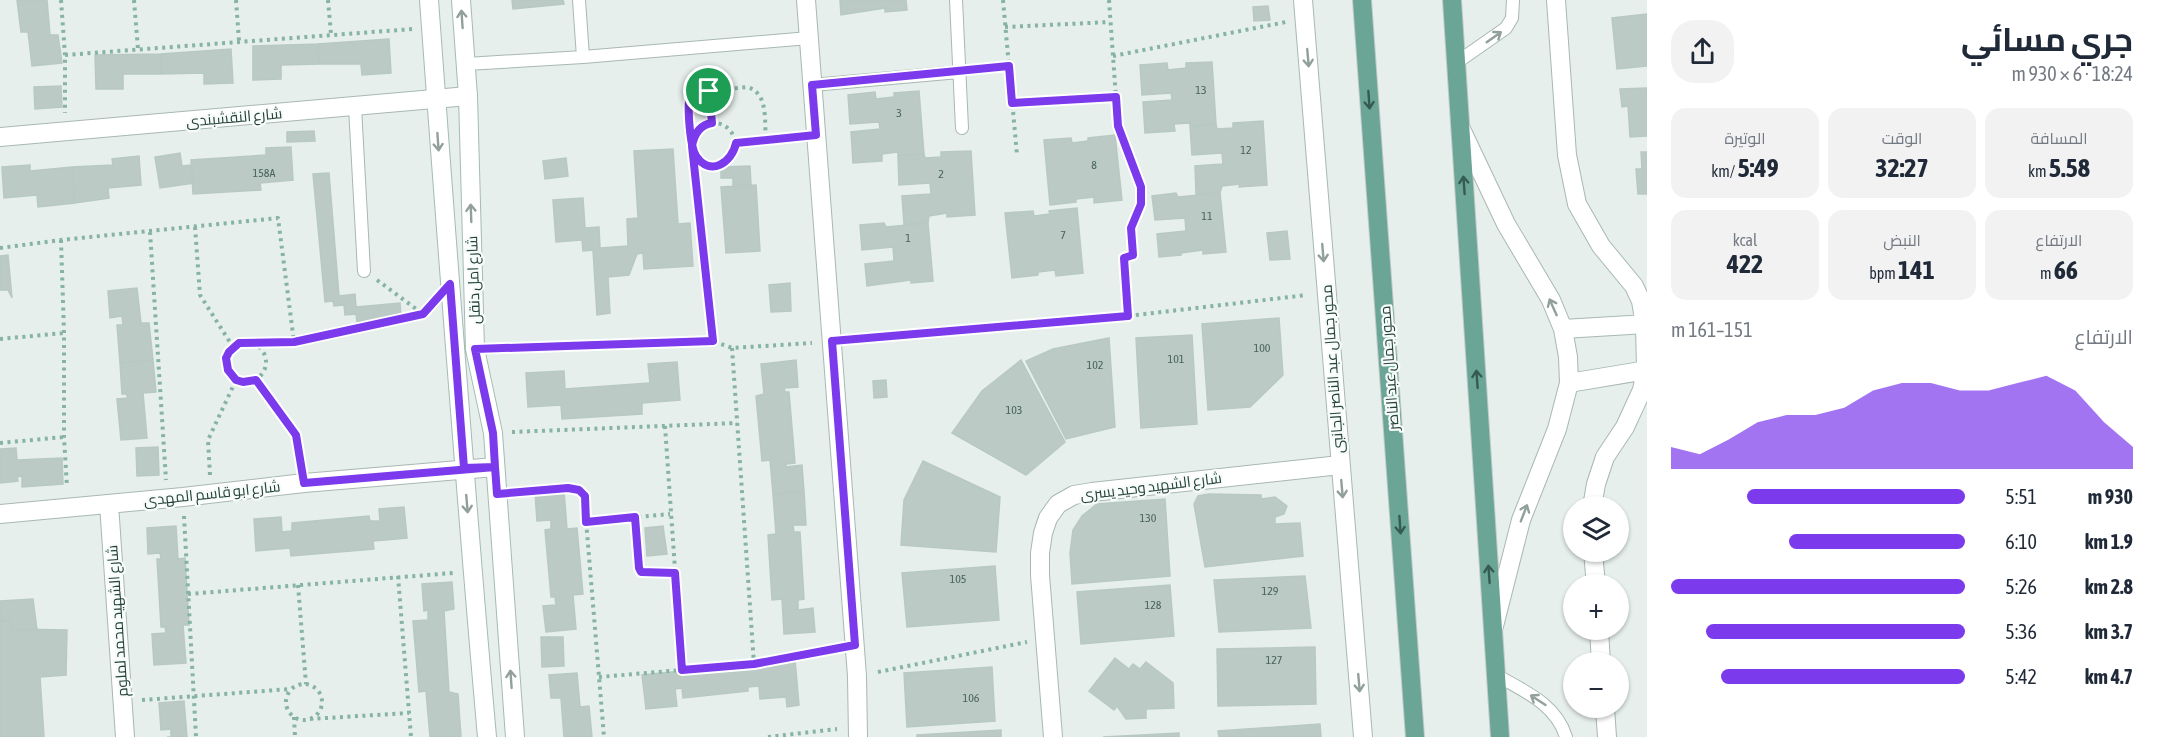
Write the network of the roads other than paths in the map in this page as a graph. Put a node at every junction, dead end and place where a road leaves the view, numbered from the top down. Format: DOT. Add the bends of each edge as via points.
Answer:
graph roads {
  1 [pos="429,0"];
  2 [pos="461,0"];
  3 [pos="579,0"];
  4 [pos="806,0"];
  5 [pos="956,0"];
  6 [pos="1303,0"];
  7 [pos="1362,0"];
  8 [pos="1452,0"];
  9 [pos="1513,0"];
  10 [pos="1556,0"];
  11 [pos="809,38"];
  12 [pos="583,57"];
  13 [pos="1456,63"];
  14 [pos="466,64"];
  15 [pos="960,72"];
  16 [pos="812,85"];
  17 [pos="468,96"];
  18 [pos="435,100"];
  19 [pos="355,106"];
  20 [pos="962,128"];
  21 [pos="1461,129"];
  22 [pos="0,137"];
  23 [pos="364,271"];
  24 [pos="1646,325"];
  25 [pos="1563,329"];
  26 [pos="1647,370"];
  27 [pos="1569,382"];
  28 [pos="1340,465"];
  29 [pos="495,467"];
  30 [pos="464,468"];
  31 [pos="1594,496"];
  32 [pos="109,504"];
  33 [pos="0,513"];
  34 [pos="1493,630"];
  35 [pos="1496,675"];
  36 [pos="1606,718"];
  37 [pos="858,731"];
  38 [pos="125,737"];
  39 [pos="487,737"];
  40 [pos="516,737"];
  41 [pos="1053,737"];
  42 [pos="1363,737"];
  43 [pos="1415,737"];
  44 [pos="1500,737"];
  45 [pos="1566,737"];
  46 [pos="1607,737"];
  1 -- 18 [label="street, شارع امل دنقل"];
  14 -- 2 [label="street, شارع امل دنقل, one-way"];
  3 -- 12 [label="lane"];
  4 -- 11 [label="street"];
  5 -- 15 [label="lane"];
  6 -- 28 [label="street, محور جمال عبد الناصر الجانبى, one-way"];
  7 -- 43 [label="main road, محور جمال عبد الناصر, one-way"];
  8 -- 13 [label="main road"];
  13 -- 9 [label="lane, one-way" via="1506,28 1512,18"];
  10 -- 24 [label="street" via="1567,155 1577,204 1601,246 1634,286"];
  11 -- 12 [label="lane"];
  11 -- 16 [label="street"];
  12 -- 14 [label="lane"];
  13 -- 21 [label="main road"];
  14 -- 17 [label="street, شارع امل دنقل"];
  15 -- 16 [label="lane"];
  15 -- 20 [label="lane"];
  16 -- 37 [label="street" via="855,645"];
  17 -- 18 [label="street, شارع النقشبندى"];
  29 -- 17 [label="street, شارع امل دنقل, one-way" via="493,433 475,349"];
  18 -- 19 [label="street, شارع النقشبندى"];
  18 -- 30 [label="street, شارع امل دنقل, one-way"];
  19 -- 22 [label="street, شارع النقشبندى"];
  19 -- 23 [label="lane"];
  25 -- 21 [label="street, one-way" via="1551,300 1506,224"];
  34 -- 21 [label="main road, one-way"];
  24 -- 25 [label="street"];
  24 -- 26 [label="street"];
  25 -- 27 [label="street"];
  26 -- 27 [label="street"];
  26 -- 31 [label="street" via="1635,408 1605,457"];
  34 -- 27 [label="street, one-way" via="1521,520 1557,429"];
  28 -- 41 [label="street, شارع الشهيد وحيد يسرى" via="1092,492 1074,495 1058,504 1048,518 1040,553"];
  28 -- 42 [label="street, محور جمال عبد الناصر الجانبى, one-way"];
  29 -- 30 [label="street, شارع ابو قاسم المهدى"];
  40 -- 29 [label="street, شارع امل دنقل, one-way"];
  30 -- 32 [label="street, شارع ابو قاسم المهدى"];
  30 -- 39 [label="street, شارع امل دنقل, one-way"];
  32 -- 33 [label="street, شارع ابو قاسم المهدى"];
  32 -- 38 [label="street, شارع الشهيد محمد لملوم"];
  34 -- 35 [label="main road"];
  35 -- 44 [label="main road"];
  45 -- 35 [label="lane, one-way" via="1547,706"];
  36 -- 46 [label="street"];
}
